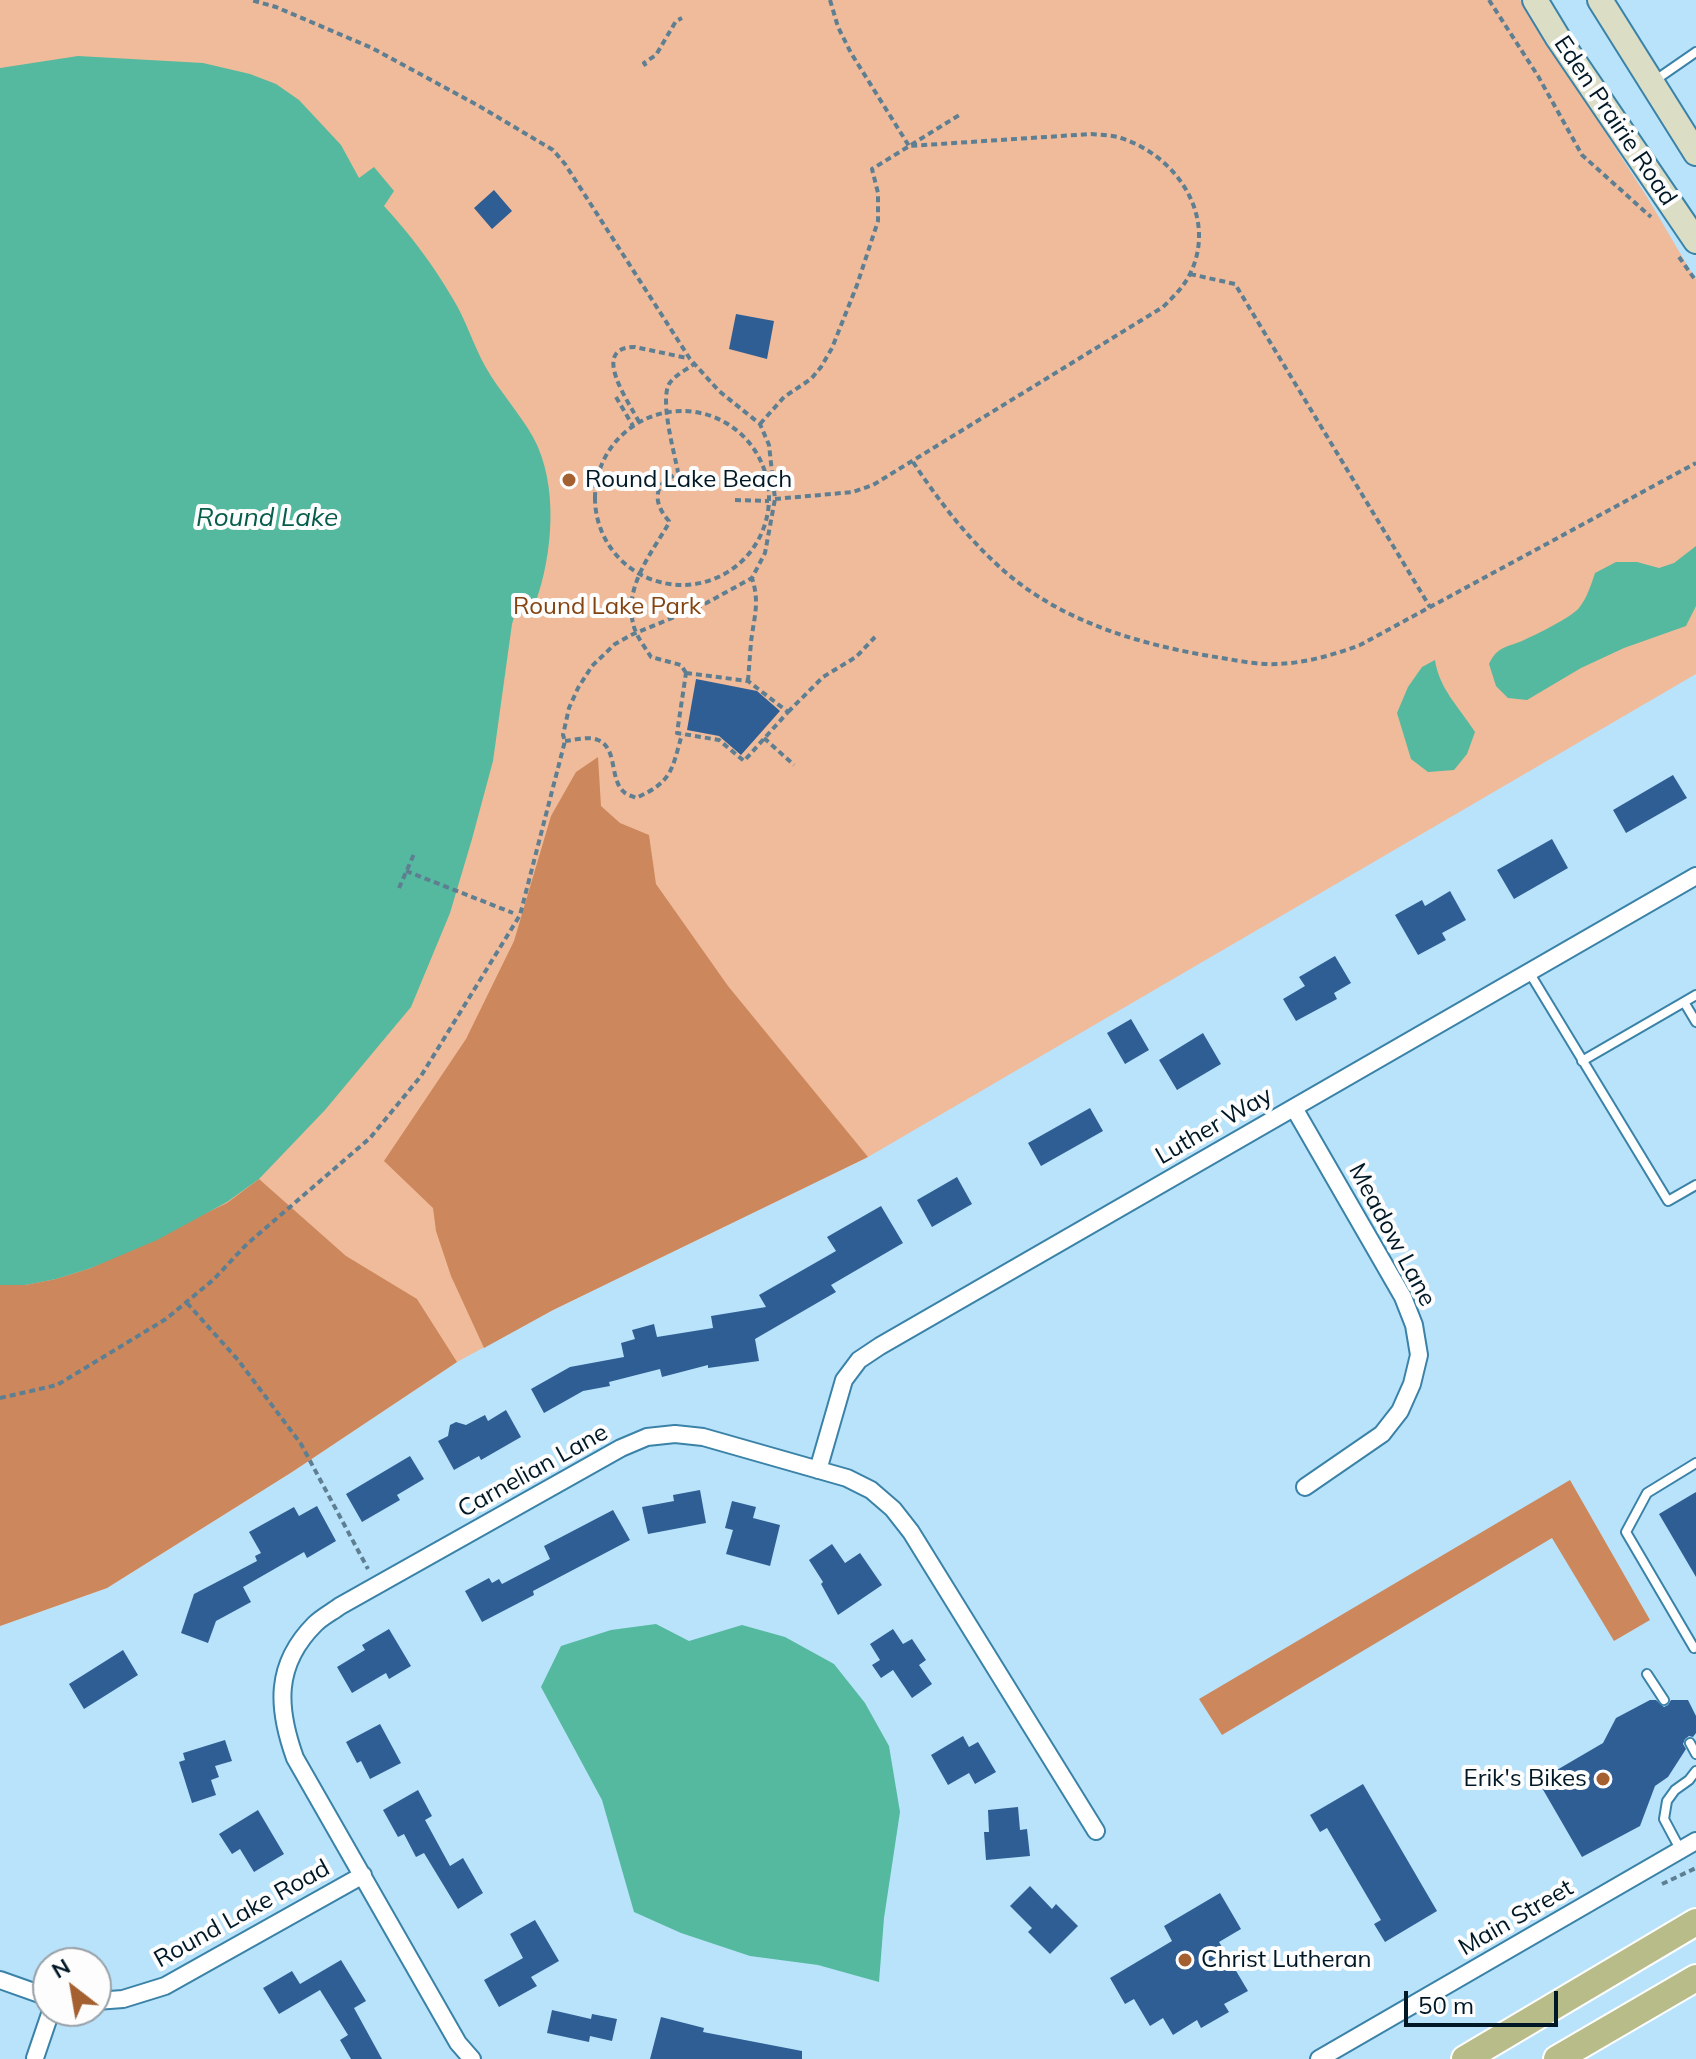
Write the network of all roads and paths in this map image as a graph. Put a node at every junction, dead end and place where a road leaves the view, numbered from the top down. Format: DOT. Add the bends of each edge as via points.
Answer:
graph roads {
  1 [pos="251,0"];
  2 [pos="830,0"];
  3 [pos="1489,0"];
  4 [pos="1535,0"];
  5 [pos="1600,0"];
  6 [pos="682,18"];
  7 [pos="1696,52"];
  8 [pos="646,66"];
  9 [pos="1652,83"];
  10 [pos="961,114"];
  11 [pos="909,146"];
  12 [pos="1696,153"];
  13 [pos="1651,217"];
  14 [pos="1687,248"];
  15 [pos="1190,274"];
  16 [pos="1696,281"];
  17 [pos="690,359"];
  18 [pos="694,364"];
  19 [pos="616,397"];
  20 [pos="667,412"];
  21 [pos="639,422"];
  22 [pos="760,424"];
  23 [pos="633,426"];
  24 [pos="913,462"];
  25 [pos="1696,463"];
  26 [pos="735,500"];
  27 [pos="772,500"];
  28 [pos="640,574"];
  29 [pos="752,578"];
  30 [pos="1430,607"];
  31 [pos="636,632"];
  32 [pos="875,637"];
  33 [pos="686,673"];
  34 [pos="748,681"];
  35 [pos="788,712"];
  36 [pos="682,734"];
  37 [pos="764,738"];
  38 [pos="565,741"];
  39 [pos="794,765"];
  40 [pos="414,854"];
  41 [pos="406,871"];
  42 [pos="1696,876"];
  43 [pos="399,888"];
  44 [pos="513,913"];
  45 [pos="1529,972"];
  46 [pos="1696,995"];
  47 [pos="1684,1002"];
  48 [pos="1696,1022"];
  49 [pos="1582,1061"];
  50 [pos="1294,1108"];
  51 [pos="1696,1185"];
  52 [pos="187,1303"];
  53 [pos="0,1398"];
  54 [pos="1696,1463"];
  55 [pos="818,1470"];
  56 [pos="1305,1487"];
  57 [pos="377,1585"];
  58 [pos="1694,1648"];
  59 [pos="1647,1674"];
  60 [pos="1664,1700"];
  61 [pos="1690,1743"];
  62 [pos="1696,1754"];
  63 [pos="1696,1771"];
  64 [pos="1096,1831"];
  65 [pos="1696,1841"];
  66 [pos="1681,1850"];
  67 [pos="363,1875"];
  68 [pos="1696,1922"];
  69 [pos="1696,1978"];
  70 [pos="0,1980"];
  71 [pos="32,1991"];
  72 [pos="1696,1995"];
  73 [pos="112,2000"];
  74 [pos="46,2027"];
  75 [pos="35,2058"];
  76 [pos="472,2059"];
  77 [pos="1319,2059"];
  78 [pos="1465,2059"];
  79 [pos="1557,2059"];
  80 [pos="1586,2059"];
  1 -- 17 [label="path" via="372,48 553,150"];
  2 -- 11 [label="path" via="851,53"];
  3 -- 13 [label="path" via="1582,155"];
  4 -- 14 [label="main road, Eden Prairie Road"];
  5 -- 9 [label="main road, Eden Prairie Road"];
  6 -- 8 [label="path"];
  7 -- 9 [label="lane"];
  9 -- 12 [label="main road, Eden Prairie Road"];
  10 -- 11 [label="path"];
  11 -- 15 [label="path" via="1091,134 1134,143 1161,158 1190,195 1199,231"];
  11 -- 22 [label="path" via="872,169 878,221 832,348 811,379 784,397"];
  14 -- 16 [label="path"];
  15 -- 24 [label="path" via="1163,307"];
  15 -- 30 [label="path" via="1235,284"];
  17 -- 18 [label="path"];
  17 -- 21 [label="path" via="635,347 617,352 613,371"];
  18 -- 20 [label="path" via="670,382"];
  18 -- 22 [label="path"];
  19 -- 23 [label="path"];
  20 -- 21 [label="path"];
  20 -- 27 [label="path" via="705,414 743,436 761,462"];
  20 -- 28 [label="path" via="678,472 658,493 658,505 669,523"];
  21 -- 23 [label="path"];
  22 -- 27 [label="path" via="769,445"];
  23 -- 28 [label="path" via="604,459 594,497 598,524 610,547"];
  24 -- 27 [label="path" via="853,492"];
  24 -- 30 [label="path" via="948,512 1004,571 1091,625 1132,639 1192,654 1277,664 1332,656"];
  25 -- 30 [label="path"];
  26 -- 27 [label="path"];
  27 -- 28 [label="path" via="754,546 726,573 702,583 676,585"];
  27 -- 29 [label="path" via="765,553"];
  28 -- 31 [label="path" via="631,612"];
  29 -- 31 [label="path"];
  29 -- 34 [label="path" via="757,605"];
  31 -- 33 [label="path" via="651,657 681,665"];
  31 -- 38 [label="path" via="592,666 569,708"];
  32 -- 35 [label="path"];
  33 -- 34 [label="path"];
  33 -- 36 [label="path" via="677,733"];
  34 -- 35 [label="path"];
  35 -- 37 [label="path"];
  36 -- 37 [label="path" via="719,740 744,761"];
  36 -- 38 [label="path" via="667,780 636,798 623,792 609,750 598,740"];
  37 -- 39 [label="path"];
  38 -- 52 [label="path" via="520,915 421,1076 370,1138"];
  40 -- 41 [label="path"];
  41 -- 43 [label="path"];
  41 -- 44 [label="path"];
  42 -- 45 [label="street, Luther Way"];
  45 -- 49 [label="lane"];
  45 -- 50 [label="street, Luther Way"];
  46 -- 47 [label="lane"];
  47 -- 48 [label="lane"];
  47 -- 49 [label="lane"];
  49 -- 51 [label="lane" via="1668,1201"];
  50 -- 55 [label="street, Luther Way" via="859,1360 844,1380"];
  50 -- 56 [label="street, Meadow Lane" via="1403,1297 1419,1355 1400,1411 1382,1434"];
  52 -- 53 [label="path" via="57,1385"];
  52 -- 57 [label="path" via="301,1444"];
  54 -- 58 [label="lane" via="1647,1493 1626,1532"];
  55 -- 57 [label="street, Carnelian Lane" via="703,1437 647,1437"];
  55 -- 64 [label="street, Carnelian Lane" via="871,1490 911,1532"];
  57 -- 67 [label="street, Carnelian Lane" via="316,1623 297,1646 281,1701 295,1758"];
  59 -- 60 [label="lane"];
  61 -- 62 [label="lane"];
  63 -- 66 [label="lane" via="1667,1801 1664,1819"];
  65 -- 66 [label="street, Main Street"];
  66 -- 77 [label="street, Main Street"];
  67 -- 73 [label="street, Round Lake Road" via="165,1986"];
  67 -- 76 [label="street, Carnelian Lane"];
  68 -- 78 [label="main road"];
  69 -- 79 [label="main road"];
  70 -- 71 [label="street"];
  72 -- 80 [label="main road"];
  74 -- 75 [label="street"];
}
